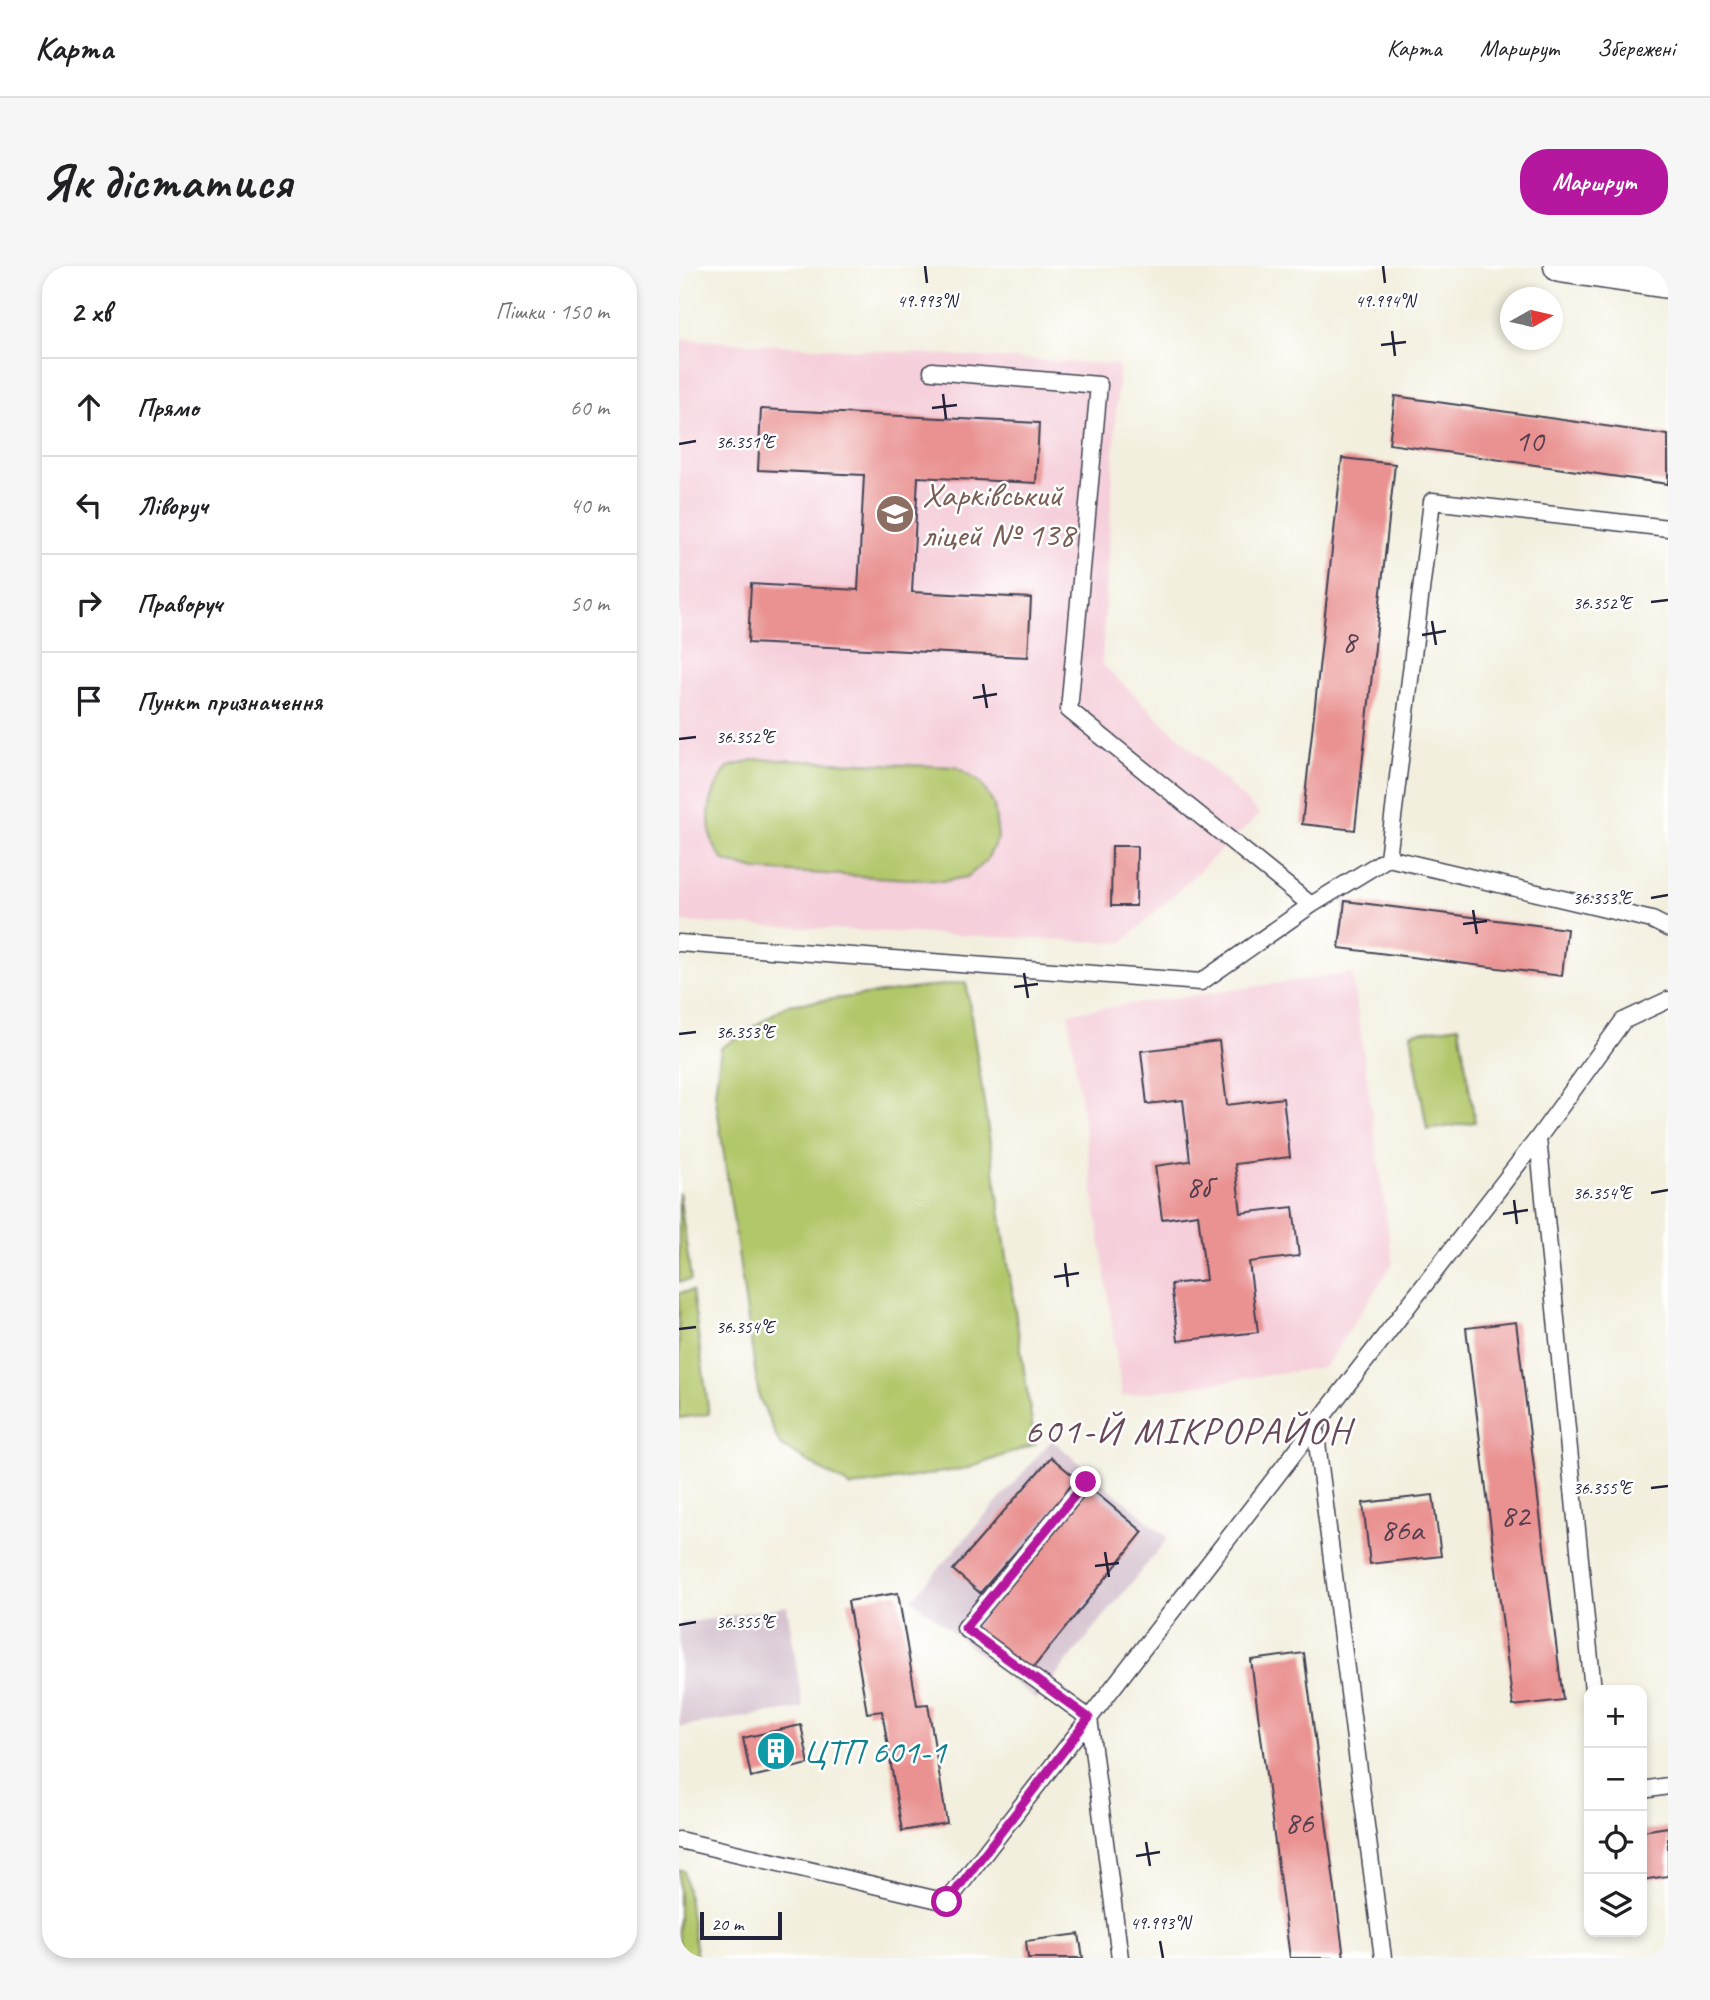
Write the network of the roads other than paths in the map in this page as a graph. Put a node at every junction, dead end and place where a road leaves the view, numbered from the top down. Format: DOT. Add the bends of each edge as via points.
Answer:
graph roads {
  1 [pos="1560,266"];
  2 [pos="1668,282"];
  3 [pos="932,371"];
  4 [pos="1668,528"];
  5 [pos="1388,858"];
  6 [pos="1311,905"];
  7 [pos="1668,928"];
  8 [pos="679,943"];
  9 [pos="1668,1000"];
  10 [pos="1538,1138"];
  11 [pos="1315,1427"];
  12 [pos="1086,1482"];
  13 [pos="1593,1685"];
  14 [pos="1089,1718"];
  15 [pos="1668,1786"];
  16 [pos="1647,1789"];
  17 [pos="679,1840"];
  18 [pos="1120,1958"];
  19 [pos="1383,1958"];
  1 -- 2 [label="street"];
  3 -- 6 [label="lane" via="1099,386 1069,710"];
  4 -- 5 [label="lane" via="1432,501"];
  5 -- 6 [label="lane"];
  5 -- 7 [label="lane" via="1652,920"];
  6 -- 8 [label="lane" via="1201,982"];
  9 -- 10 [label="lane" via="1623,1021"];
  10 -- 11 [label="lane"];
  10 -- 13 [label="lane"];
  11 -- 14 [label="lane"];
  11 -- 19 [label="lane"];
  12 -- 14 [label="lane" via="965,1628"];
  14 -- 17 [label="lane" via="947,1902"];
  14 -- 18 [label="lane"];
  15 -- 16 [label="lane"];
}
